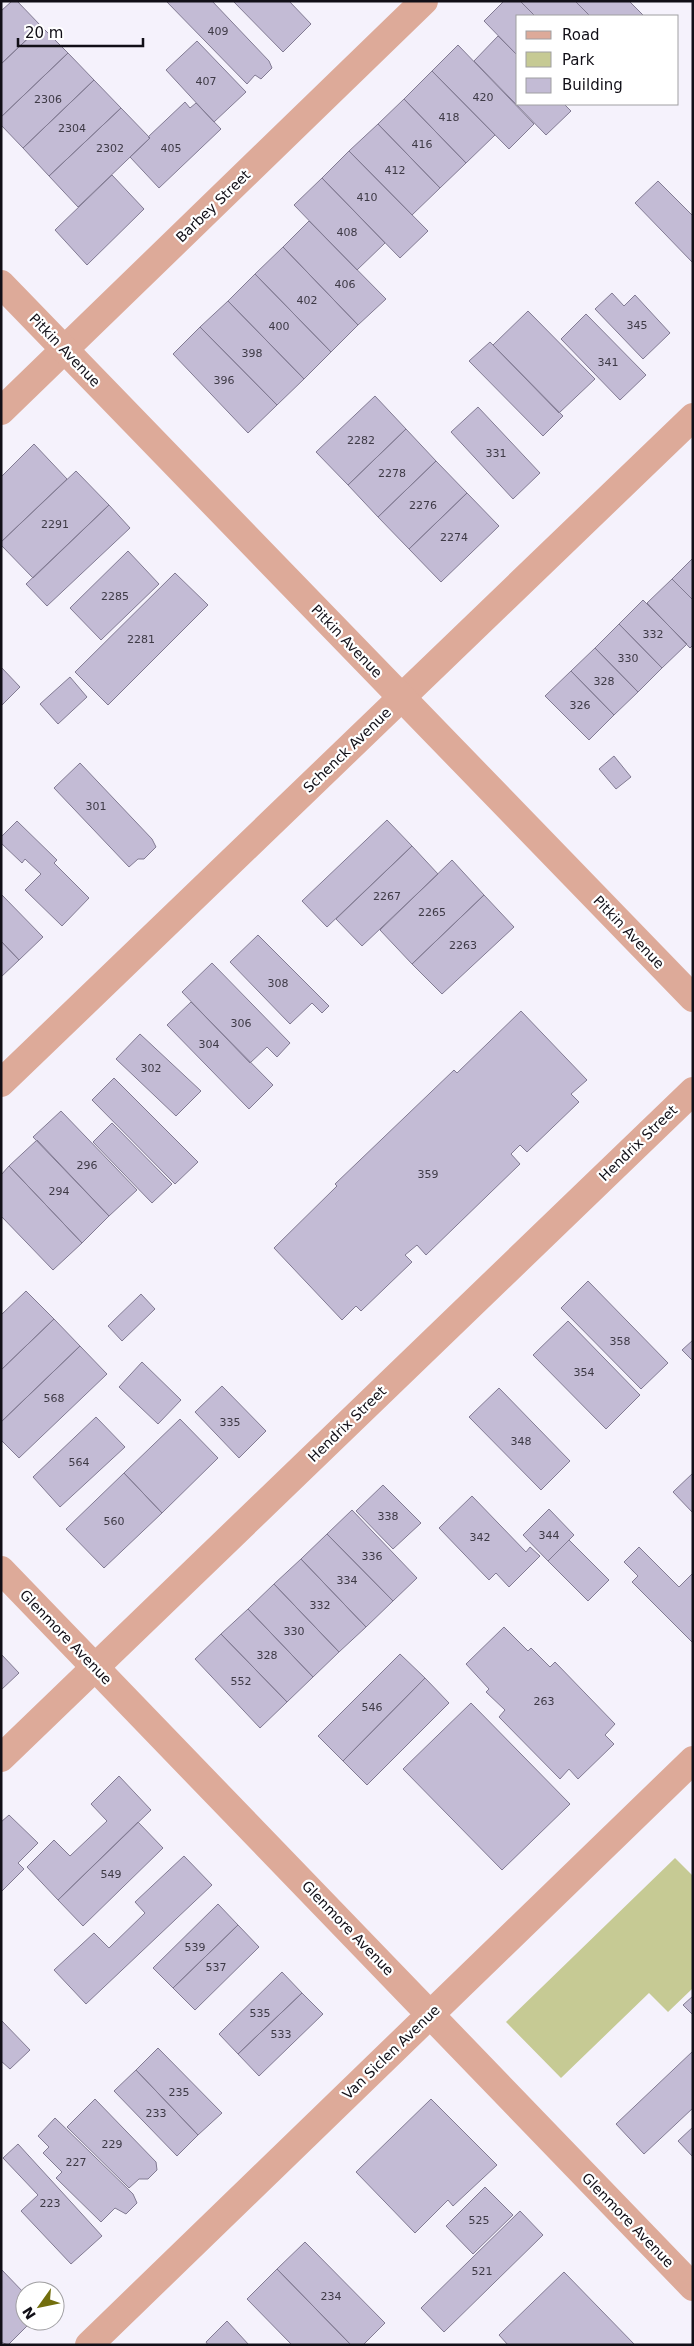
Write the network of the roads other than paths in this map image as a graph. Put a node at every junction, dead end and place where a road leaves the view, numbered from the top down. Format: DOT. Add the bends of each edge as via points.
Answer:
graph roads {
  1 [pos="424,1"];
  2 [pos="1,284"];
  3 [pos="65,350"];
  4 [pos="1,411"];
  5 [pos="693,417"];
  6 [pos="401,698"];
  7 [pos="693,998"];
  8 [pos="1,1084"];
  9 [pos="693,1090"];
  10 [pos="1,1570"];
  11 [pos="96,1668"];
  12 [pos="1,1758"];
  13 [pos="693,1760"];
  14 [pos="430,2013"];
  15 [pos="693,2287"];
  16 [pos="89,2345"];
  1 -- 3 [label="street, Barbey Street"];
  2 -- 3 [label="street, Pitkin Avenue"];
  3 -- 4 [label="street, Barbey Street"];
  3 -- 6 [label="street, Pitkin Avenue"];
  5 -- 6 [label="street, Schenck Avenue"];
  6 -- 7 [label="street, Pitkin Avenue"];
  6 -- 8 [label="street, Schenck Avenue"];
  9 -- 11 [label="street, Hendrix Street"];
  10 -- 11 [label="street, Glenmore Avenue"];
  11 -- 12 [label="street, Hendrix Street"];
  11 -- 14 [label="street, Glenmore Avenue"];
  13 -- 14 [label="street, Van Siclen Avenue"];
  14 -- 15 [label="street, Glenmore Avenue"];
  14 -- 16 [label="street, Van Siclen Avenue"];
}
